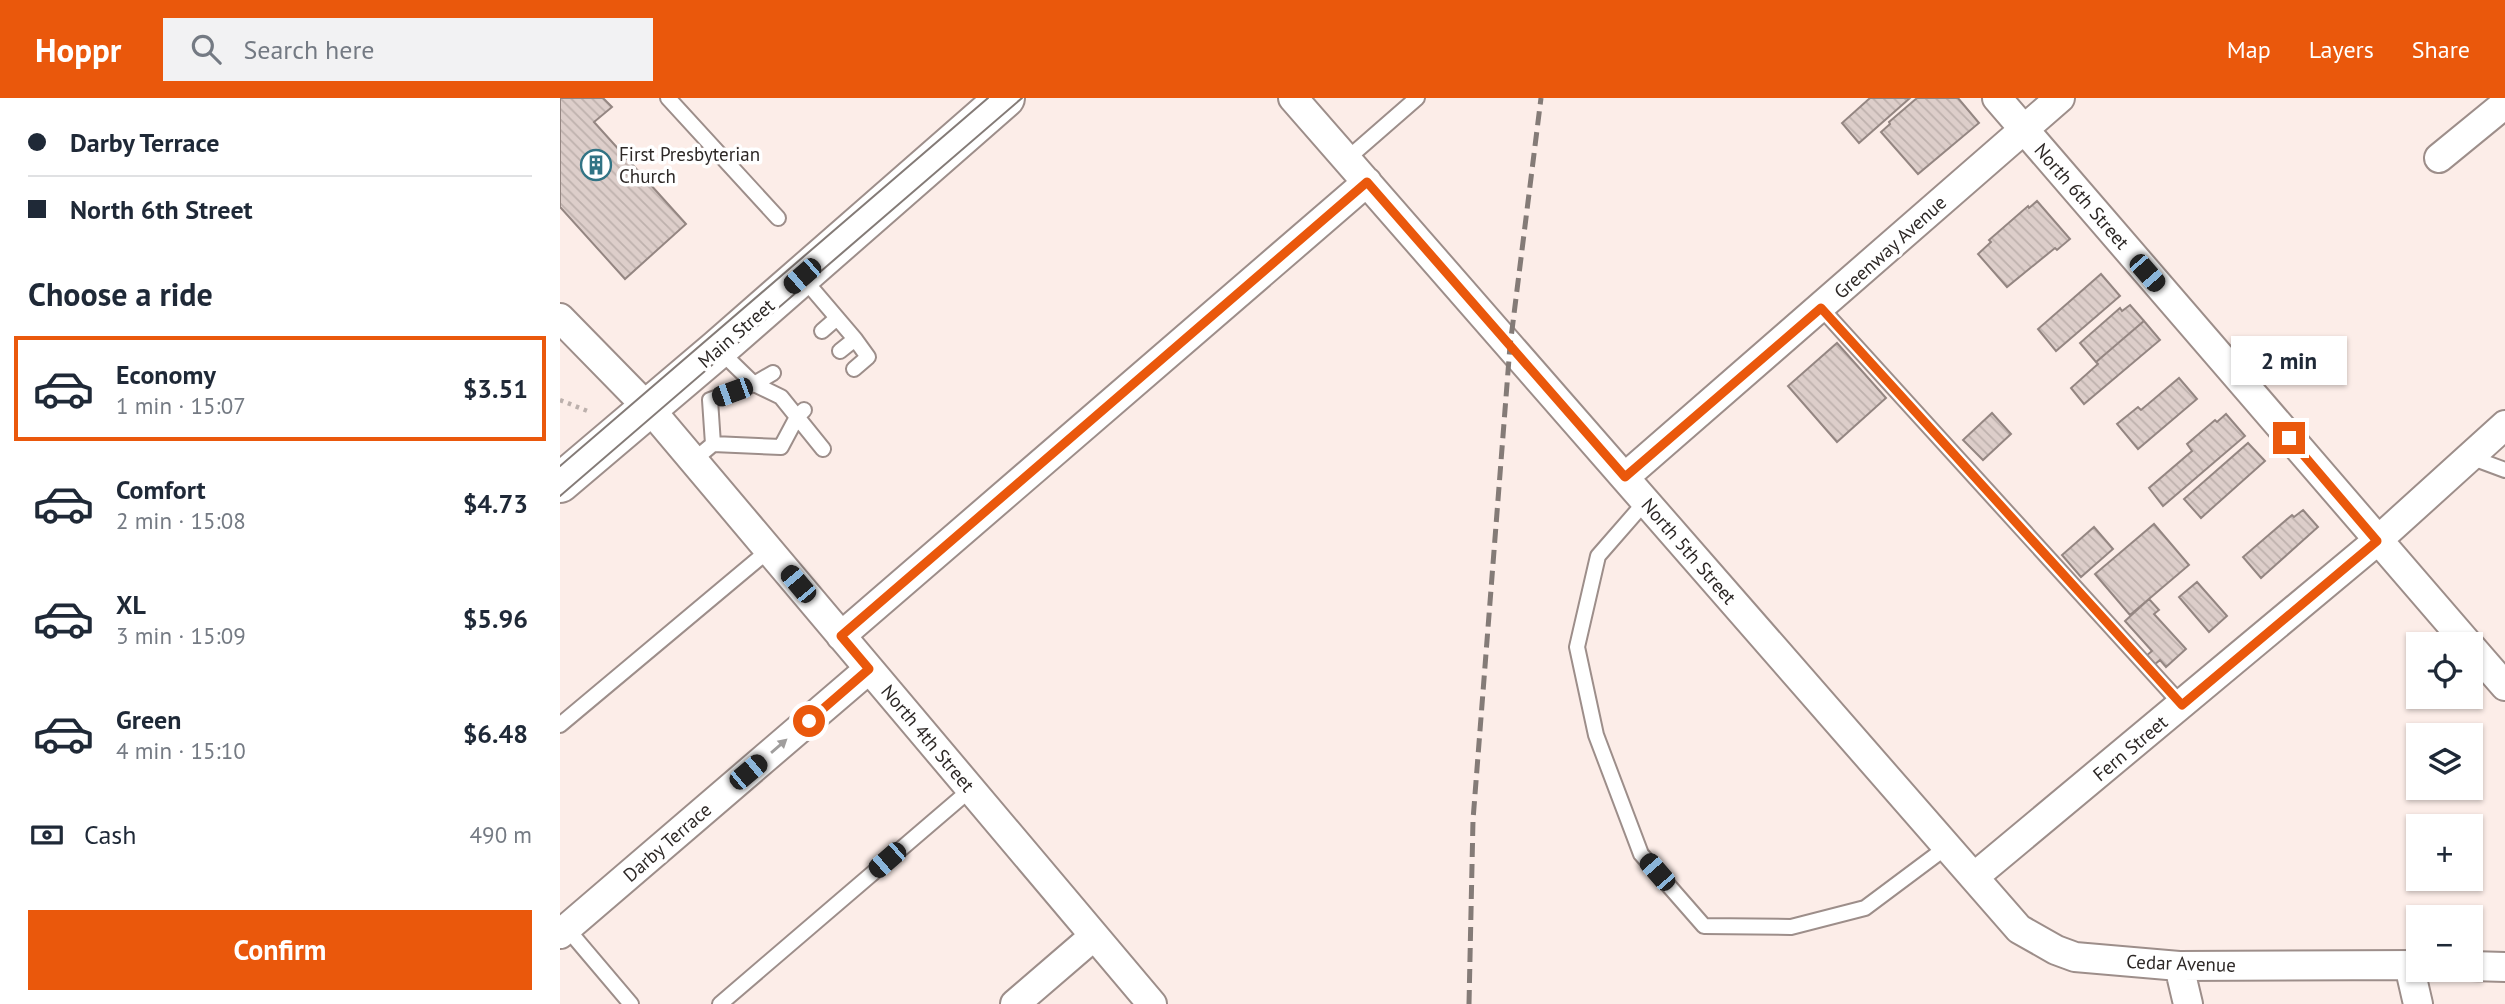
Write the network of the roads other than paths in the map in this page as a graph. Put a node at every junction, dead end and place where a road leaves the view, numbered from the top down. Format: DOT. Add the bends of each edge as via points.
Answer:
graph roads {
  1 [pos="668,98"];
  2 [pos="1005,98"];
  3 [pos="1293,98"];
  4 [pos="1417,98"];
  5 [pos="1997,98"];
  6 [pos="2060,98"];
  7 [pos="2505,104"];
  8 [pos="2024,128"];
  9 [pos="2439,158"];
  10 [pos="1347,159"];
  11 [pos="1367,182"];
  12 [pos="778,218"];
  13 [pos="802,276"];
  14 [pos="1821,308"];
  15 [pos="560,318"];
  16 [pos="837,318"];
  17 [pos="822,331"];
  18 [pos="855,339"];
  19 [pos="718,349"];
  20 [pos="839,351"];
  21 [pos="854,369"];
  22 [pos="773,373"];
  23 [pos="754,384"];
  24 [pos="649,408"];
  25 [pos="801,414"];
  26 [pos="2505,425"];
  27 [pos="823,449"];
  28 [pos="703,452"];
  29 [pos="2470,457"];
  30 [pos="2505,470"];
  31 [pos="1625,477"];
  32 [pos="560,483"];
  33 [pos="1646,501"];
  34 [pos="2377,541"];
  35 [pos="769,550"];
  36 [pos="2458,632"];
  37 [pos="841,636"];
  38 [pos="2483,660"];
  39 [pos="869,669"];
  40 [pos="2505,685"];
  41 [pos="2182,705"];
  42 [pos="560,725"];
  43 [pos="971,789"];
  44 [pos="1948,846"];
  45 [pos="1974,877"];
  46 [pos="562,927"];
  47 [pos="1094,936"];
  48 [pos="2406,965"];
  49 [pos="2179,966"];
  50 [pos="2483,966"];
  51 [pos="2505,967"];
  52 [pos="2416,982"];
  53 [pos="631,1004"];
  54 [pos="720,1004"];
  55 [pos="1015,1004"];
  56 [pos="1152,1004"];
  57 [pos="2188,1004"];
  58 [pos="2418,1004"];
  1 -- 12 [label="lane"];
  2 -- 13 [label="main road, Main Street"];
  3 -- 10 [label="street, North 5th Street"];
  4 -- 10 [label="lane"];
  5 -- 8 [label="street, North 6th Street"];
  6 -- 8 [label="street, Greenway Avenue"];
  7 -- 9 [label="street"];
  8 -- 14 [label="street, Greenway Avenue"];
  8 -- 34 [label="street, North 6th Street"];
  10 -- 11 [label="street, North 5th Street"];
  11 -- 31 [label="street, North 5th Street"];
  11 -- 37 [label="street"];
  13 -- 16 [label="lane"];
  13 -- 19 [label="main road, Main Street"];
  14 -- 31 [label="street, Greenway Avenue"];
  14 -- 41 [label="lane"];
  15 -- 24 [label="street, North 4th Street"];
  16 -- 17 [label="lane"];
  16 -- 18 [label="lane"];
  18 -- 20 [label="lane"];
  18 -- 21 [label="lane" via="868,357"];
  19 -- 23 [label="lane"];
  19 -- 24 [label="main road, Main Street"];
  22 -- 23 [label="lane"];
  23 -- 25 [label="lane" via="785,394"];
  23 -- 28 [label="lane" via="710,400"];
  24 -- 28 [label="street, North 4th Street"];
  24 -- 32 [label="main road, Main Street"];
  25 -- 27 [label="lane"];
  25 -- 28 [label="lane" via="781,447"];
  26 -- 29 [label="street, Fern Street"];
  28 -- 35 [label="street, North 4th Street"];
  29 -- 30 [label="lane"];
  29 -- 34 [label="street, Fern Street"];
  31 -- 33 [label="street, North 5th Street"];
  33 -- 44 [label="street, North 5th Street"];
  33 -- 44 [label="lane" via="1598,556 1577,647 1596,735 1641,854 1704,926 1791,927 1866,908"];
  34 -- 36 [label="street, North 6th Street"];
  34 -- 41 [label="street, Fern Street"];
  35 -- 37 [label="street, North 4th Street"];
  35 -- 42 [label="lane"];
  37 -- 39 [label="street, North 4th Street"];
  38 -- 40 [label="street, North 6th Street"];
  39 -- 43 [label="street, North 4th Street"];
  46 -- 39 [label="street, Darby Terrace, one-way"];
  41 -- 45 [label="street, Fern Street"];
  43 -- 47 [label="street, North 4th Street"];
  43 -- 54 [label="lane"];
  44 -- 45 [label="street, North 5th Street"];
  45 -- 49 [label="street, Cedar Avenue" via="2019,929 2056,950 2075,957"];
  46 -- 53 [label="lane"];
  47 -- 55 [label="street"];
  47 -- 56 [label="street, North 4th Street"];
  48 -- 49 [label="street, Cedar Avenue"];
  49 -- 57 [label="street"];
  50 -- 51 [label="street"];
  52 -- 58 [label="street"];
}
